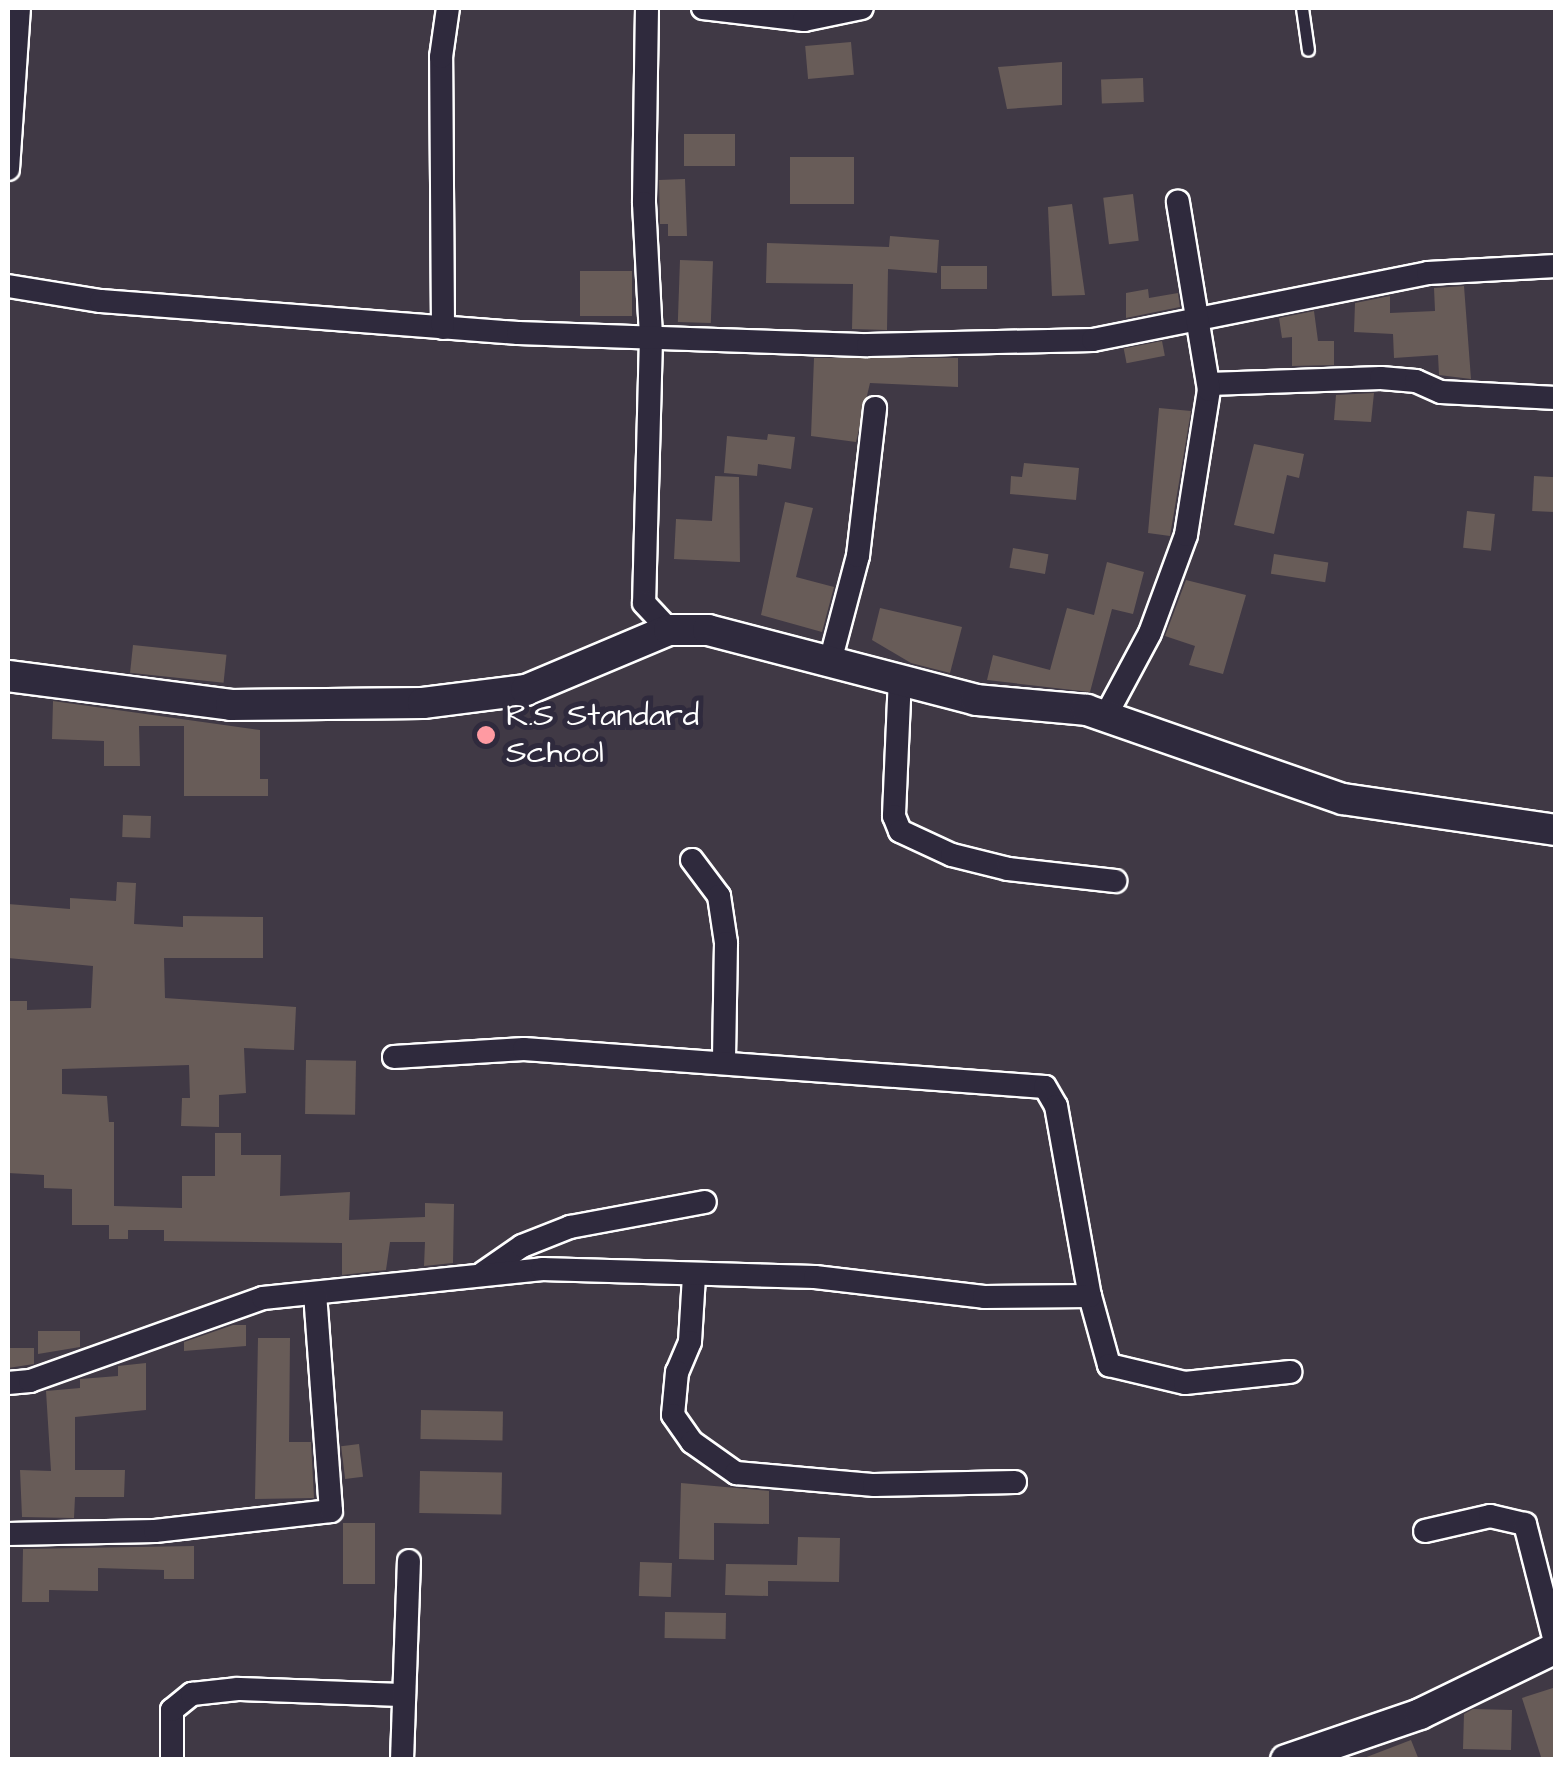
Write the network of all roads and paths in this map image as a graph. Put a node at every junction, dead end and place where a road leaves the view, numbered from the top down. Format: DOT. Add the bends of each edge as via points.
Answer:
graph roads {
  1 [pos="18,8"];
  2 [pos="448,8"];
  3 [pos="647,8"];
  4 [pos="704,8"];
  5 [pos="862,8"];
  6 [pos="1302,8"];
  7 [pos="1308,50"];
  8 [pos="8,170"];
  9 [pos="1178,202"];
  10 [pos="1556,266"];
  11 [pos="8,286"];
  12 [pos="1202,322"];
  13 [pos="443,328"];
  14 [pos="651,338"];
  15 [pos="1209,384"];
  16 [pos="1556,398"];
  17 [pos="875,408"];
  18 [pos="669,630"];
  19 [pos="831,658"];
  20 [pos="8,676"];
  21 [pos="900,676"];
  22 [pos="1105,716"];
  23 [pos="1556,830"];
  24 [pos="692,860"];
  25 [pos="1114,881"];
  26 [pos="394,1056"];
  27 [pos="724,1063"];
  28 [pos="705,1202"];
  29 [pos="480,1275"];
  30 [pos="694,1276"];
  31 [pos="315,1294"];
  32 [pos="1090,1296"];
  33 [pos="1290,1372"];
  34 [pos="8,1382"];
  35 [pos="1015,1482"];
  36 [pos="1425,1531"];
  37 [pos="8,1534"];
  38 [pos="410,1560"];
  39 [pos="1556,1647"];
  40 [pos="403,1695"];
  41 [pos="172,1760"];
  42 [pos="402,1760"];
  43 [pos="1286,1760"];
  1 -- 8 [label="street"];
  2 -- 13 [label="street" via="441,58"];
  3 -- 14 [label="street" via="644,203"];
  4 -- 5 [label="street" via="804,20"];
  6 -- 7 [label="lane"];
  9 -- 12 [label="street"];
  10 -- 12 [label="street" via="1428,274"];
  11 -- 13 [label="street" via="102,302"];
  12 -- 14 [label="street" via="1094,340 868,345"];
  12 -- 15 [label="street"];
  13 -- 14 [label="street"];
  14 -- 18 [label="street" via="644,603"];
  15 -- 16 [label="street" via="1380,378 1416,381 1441,392"];
  15 -- 22 [label="street" via="1186,535 1150,633"];
  17 -- 19 [label="street" via="858,556"];
  18 -- 19 [label="street" via="708,630"];
  18 -- 20 [label="street" via="526,690 423,704 231,705"];
  19 -- 21 [label="street"];
  21 -- 22 [label="street" via="976,700"];
  21 -- 25 [label="street" via="894,816 900,831 971,860"];
  22 -- 23 [label="street" via="1344,800"];
  24 -- 27 [label="street" via="719,896 726,942"];
  26 -- 27 [label="street" via="524,1050"];
  27 -- 32 [label="street" via="1044,1088 1056,1106"];
  28 -- 29 [label="street" via="570,1226 522,1246"];
  29 -- 30 [label="street" via="542,1269"];
  29 -- 31 [label="street"];
  30 -- 32 [label="street" via="816,1277 984,1297"];
  30 -- 35 [label="street" via="690,1342 677,1372 674,1415 692,1442 736,1473 874,1485"];
  31 -- 34 [label="street" via="263,1298 30,1381"];
  31 -- 37 [label="street" via="331,1511 155,1531"];
  32 -- 33 [label="street" via="1109,1366 1121,1372 1185,1383"];
  36 -- 39 [label="street" via="1490,1516 1526,1524"];
  38 -- 40 [label="street"];
  39 -- 43 [label="street" via="1420,1714"];
  40 -- 41 [label="street" via="238,1689 192,1694 172,1710"];
  40 -- 42 [label="street"];
}
